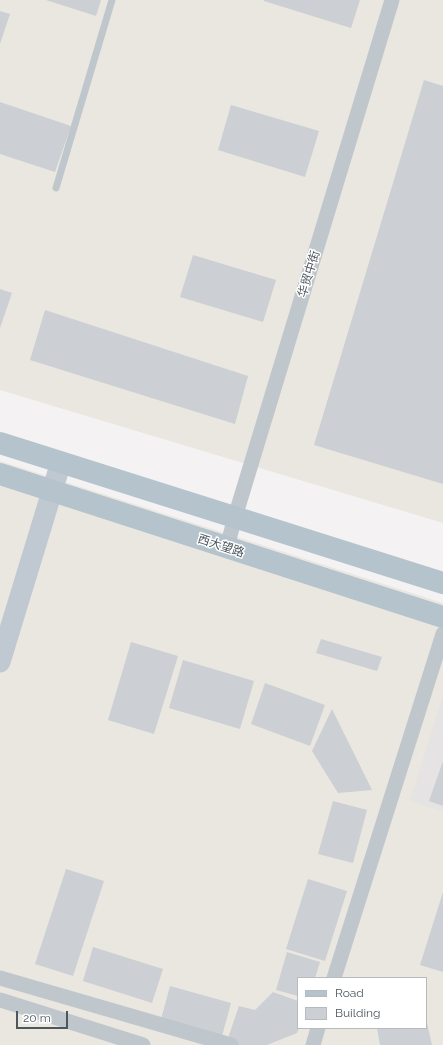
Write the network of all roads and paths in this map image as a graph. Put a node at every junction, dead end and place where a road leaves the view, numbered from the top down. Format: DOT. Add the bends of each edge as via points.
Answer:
graph roads {
  1 [pos="112,0"];
  2 [pos="392,0"];
  3 [pos="56,188"];
  4 [pos="0,443"];
  5 [pos="61,462"];
  6 [pos="0,474"];
  7 [pos="52,492"];
  8 [pos="235,517"];
  9 [pos="227,548"];
  10 [pos="443,583"];
  11 [pos="443,617"];
  12 [pos="443,634"];
  13 [pos="0,662"];
  14 [pos="334,977"];
  15 [pos="0,978"];
  16 [pos="0,1000"];
  17 [pos="318,1029"];
  18 [pos="143,1045"];
  19 [pos="231,1045"];
  20 [pos="313,1045"];
  1 -- 3 [label="lane"];
  2 -- 8 [label="street, 华贸中街"];
  4 -- 5 [label="main road"];
  5 -- 7 [label="street"];
  5 -- 8 [label="main road"];
  6 -- 7 [label="main road, 西大望路"];
  7 -- 9 [label="main road, 西大望路"];
  7 -- 13 [label="street"];
  8 -- 9 [label="street, 华贸中街"];
  8 -- 10 [label="main road"];
  9 -- 11 [label="main road, 西大望路"];
  12 -- 14 [label="street"];
  15 -- 19 [label="street"];
  16 -- 18 [label="street"];
  17 -- 20 [label="street"];
}
